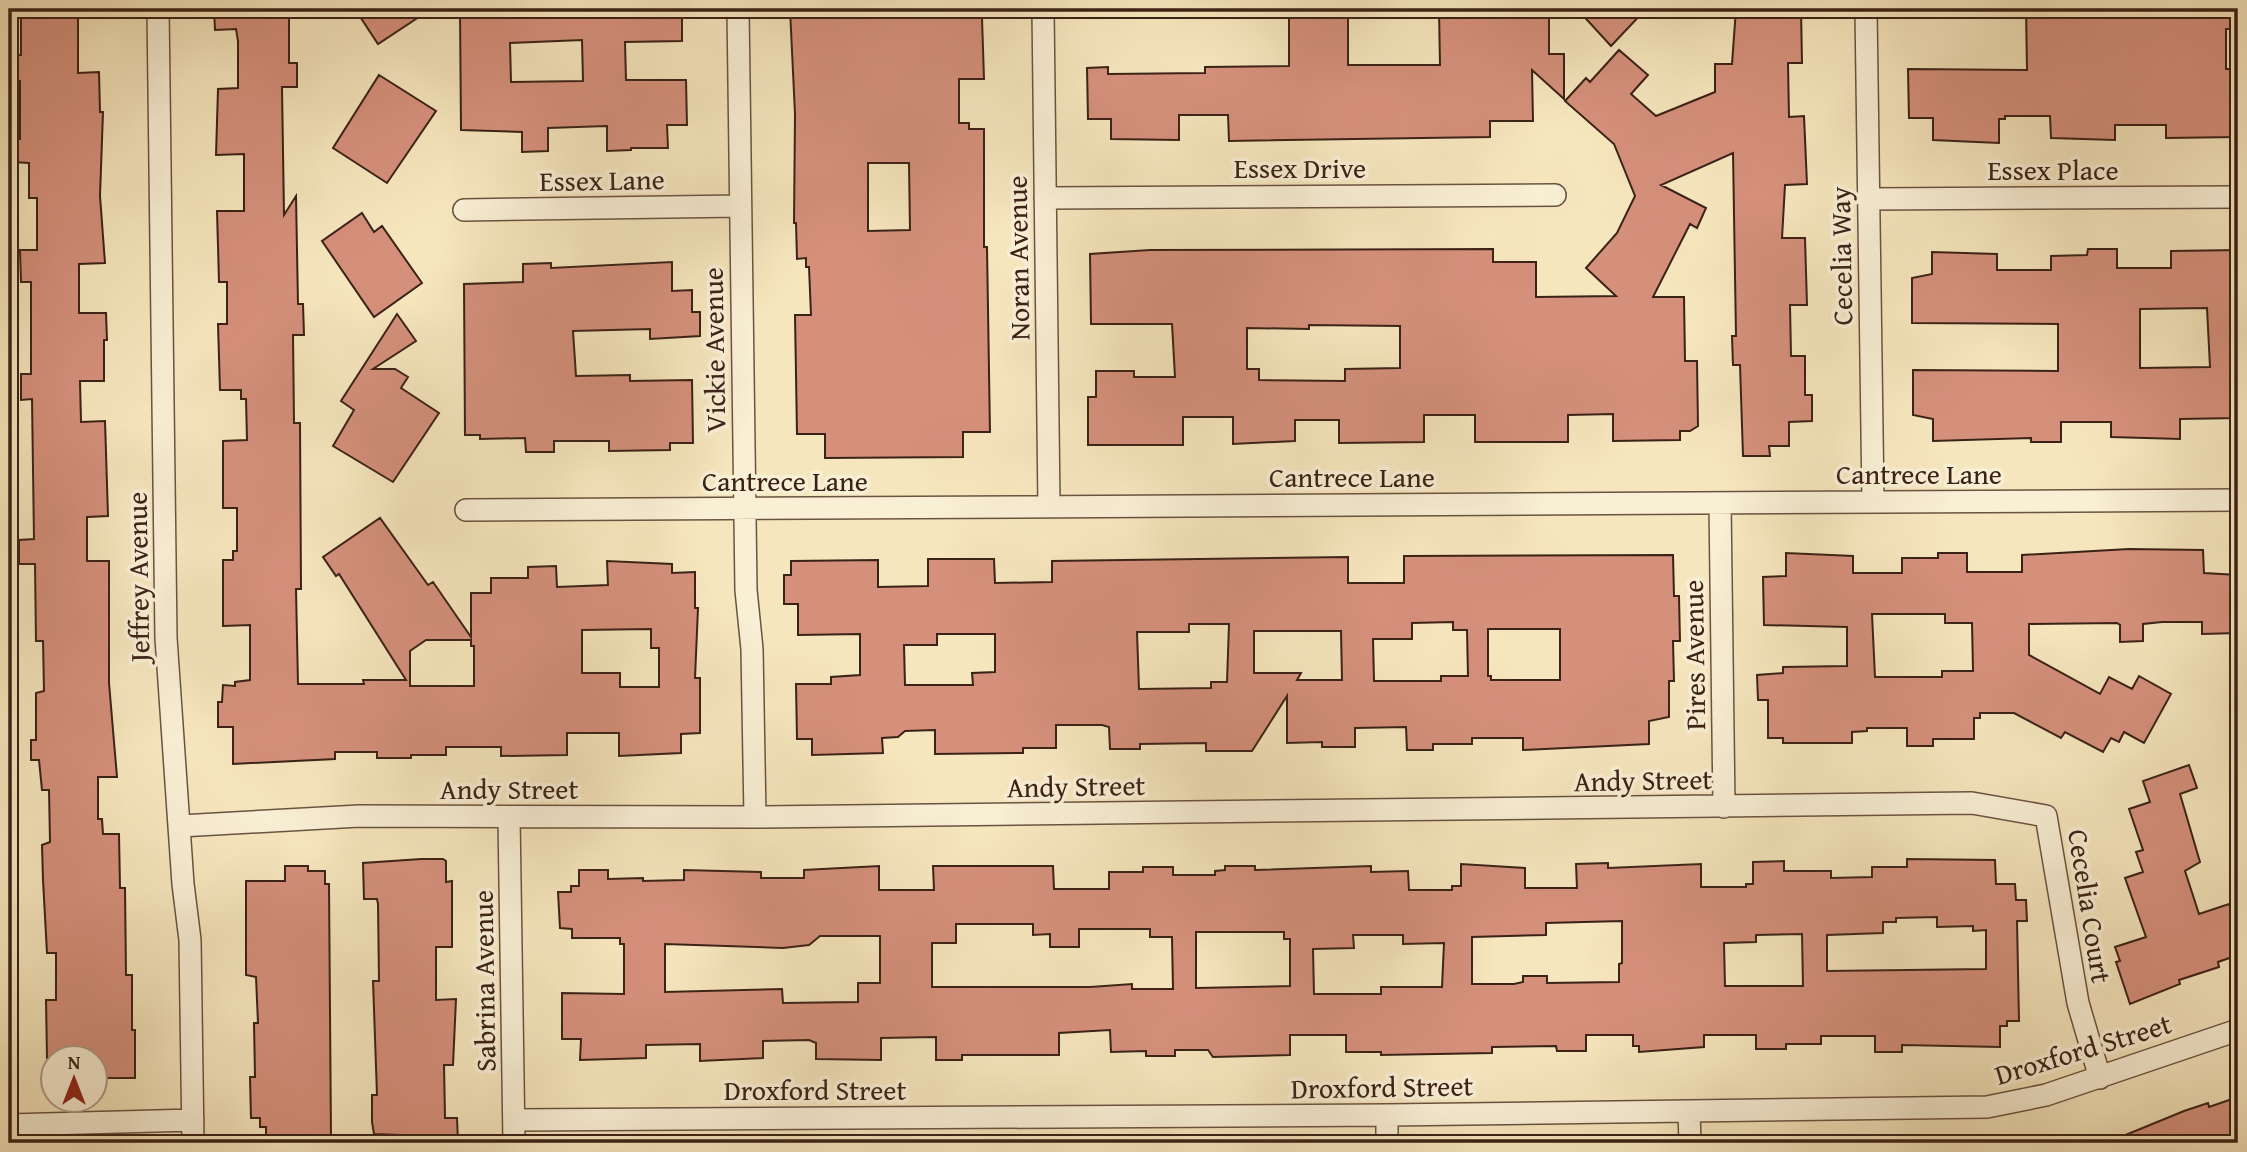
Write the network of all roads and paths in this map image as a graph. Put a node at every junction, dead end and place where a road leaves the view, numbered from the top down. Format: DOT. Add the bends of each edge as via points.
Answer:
graph roads {
  1 [pos="158,9"];
  2 [pos="738,9"];
  3 [pos="1043,9"];
  4 [pos="1866,9"];
  5 [pos="1555,195"];
  6 [pos="2238,197"];
  7 [pos="1045,198"];
  8 [pos="1868,200"];
  9 [pos="740,206"];
  10 [pos="464,210"];
  11 [pos="2238,500"];
  12 [pos="1873,502"];
  13 [pos="1720,503"];
  14 [pos="1049,507"];
  15 [pos="745,509"];
  16 [pos="466,510"];
  17 [pos="1972,803"];
  18 [pos="1724,807"];
  19 [pos="509,817"];
  20 [pos="755,817"];
  21 [pos="180,826"];
  22 [pos="2238,1030"];
  23 [pos="2100,1078"];
  24 [pos="1689,1111"];
  25 [pos="1387,1115"];
  26 [pos="192,1120"];
  27 [pos="514,1120"];
  28 [pos="9,1125"];
  29 [pos="193,1143"];
  30 [pos="514,1143"];
  31 [pos="1387,1143"];
  32 [pos="1690,1143"];
  1 -- 21 [label="street, Jeffrey Avenue" via="166,638"];
  2 -- 9 [label="street, Vickie Avenue"];
  3 -- 7 [label="street, Noran Avenue"];
  4 -- 8 [label="street, Cecelia Way"];
  5 -- 7 [label="street, Essex Drive"];
  6 -- 8 [label="street, Essex Place"];
  7 -- 14 [label="street, Noran Avenue"];
  8 -- 12 [label="street, Cecelia Way"];
  9 -- 10 [label="street, Essex Lane"];
  9 -- 15 [label="street, Vickie Avenue"];
  11 -- 12 [label="street, Cantrece Lane"];
  12 -- 13 [label="street, Cantrece Lane"];
  13 -- 14 [label="street, Cantrece Lane"];
  13 -- 18 [label="street, Pires Avenue"];
  14 -- 15 [label="street, Cantrece Lane"];
  15 -- 16 [label="street, Cantrece Lane"];
  15 -- 20 [label="street, Vickie Avenue"];
  17 -- 18 [label="street, Andy Street"];
  17 -- 23 [label="street, Cecelia Court" via="2046,816 2078,1003"];
  18 -- 20 [label="street, Andy Street"];
  19 -- 20 [label="street, Andy Street"];
  19 -- 21 [label="street, Andy Street" via="359,816"];
  19 -- 27 [label="street, Sabrina Avenue"];
  21 -- 26 [label="street, Jeffrey Avenue" via="190,940"];
  22 -- 23 [label="street, Droxford Street"];
  23 -- 24 [label="street, Droxford Street" via="1987,1107"];
  24 -- 25 [label="street, Droxford Street"];
  24 -- 32 [label="street"];
  25 -- 27 [label="street, Droxford Street"];
  25 -- 31 [label="street"];
  26 -- 28 [label="street"];
  26 -- 29 [label="street, Jeffrey Avenue"];
  27 -- 30 [label="street, Sabrina Avenue"];
}
